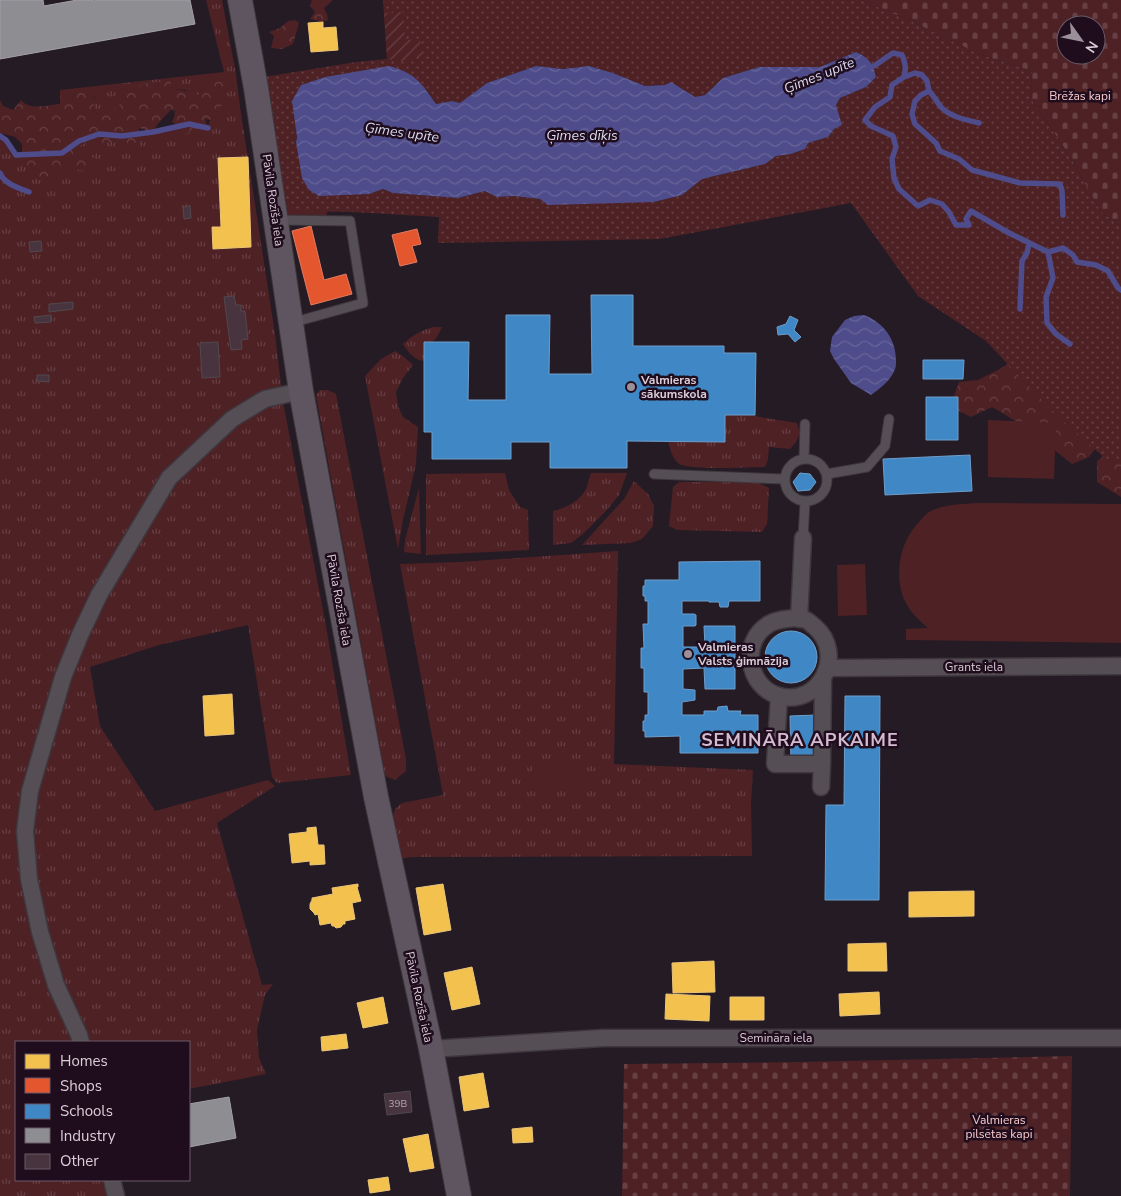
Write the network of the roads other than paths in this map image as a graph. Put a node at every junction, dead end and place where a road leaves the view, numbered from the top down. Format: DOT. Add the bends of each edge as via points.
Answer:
graph roads {
  1 [pos="240,0"];
  2 [pos="276,220"];
  3 [pos="291,323"];
  4 [pos="301,391"];
  5 [pos="890,419"];
  6 [pos="805,424"];
  7 [pos="804,459"];
  8 [pos="654,474"];
  9 [pos="827,474"];
  10 [pos="784,479"];
  11 [pos="805,502"];
  12 [pos="803,538"];
  13 [pos="799,619"];
  14 [pos="1121,666"];
  15 [pos="825,674"];
  16 [pos="779,696"];
  17 [pos="822,764"];
  18 [pos="821,787"];
  19 [pos="1121,1038"];
  20 [pos="81,1041"];
  21 [pos="431,1049"];
  22 [pos="112,1181"];
  23 [pos="116,1196"];
  24 [pos="458,1196"];
  1 -- 2 [label="street, Pāvila Rozīša iela"];
  2 -- 3 [label="street, Pāvila Rozīša iela"];
  2 -- 3 [label="lane" via="350,221 362,303"];
  3 -- 4 [label="street, Pāvila Rozīša iela"];
  4 -- 20 [label="street" via="265,399 232,419 170,478 99,595 63,678 30,791 25,832 29,879 40,932 56,984"];
  4 -- 21 [label="street, Pāvila Rozīša iela" via="376,797"];
  5 -- 9 [label="lane" via="885,446 867,467"];
  6 -- 7 [label="lane"];
  7 -- 9 [label="lane" via="818,462"];
  7 -- 10 [label="lane" via="791,465"];
  8 -- 10 [label="lane"];
  9 -- 11 [label="lane" via="823,494"];
  10 -- 11 [label="lane" via="792,497"];
  11 -- 12 [label="lane"];
  12 -- 13 [label="street"];
  13 -- 15 [label="street" via="807,620 826,642 829,655"];
  13 -- 16 [label="street" via="781,619 769,624 752,645 750,658 758,682"];
  14 -- 15 [label="street, Grants iela"];
  15 -- 16 [label="street" via="814,689 803,695"];
  15 -- 17 [label="street"];
  16 -- 17 [label="street" via="776,764"];
  17 -- 18 [label="street"];
  19 -- 21 [label="street, Semināra iela" via="603,1038"];
  21 -- 24 [label="street, Pāvila Rozīša iela"];
  22 -- 23 [label="street"];
}
